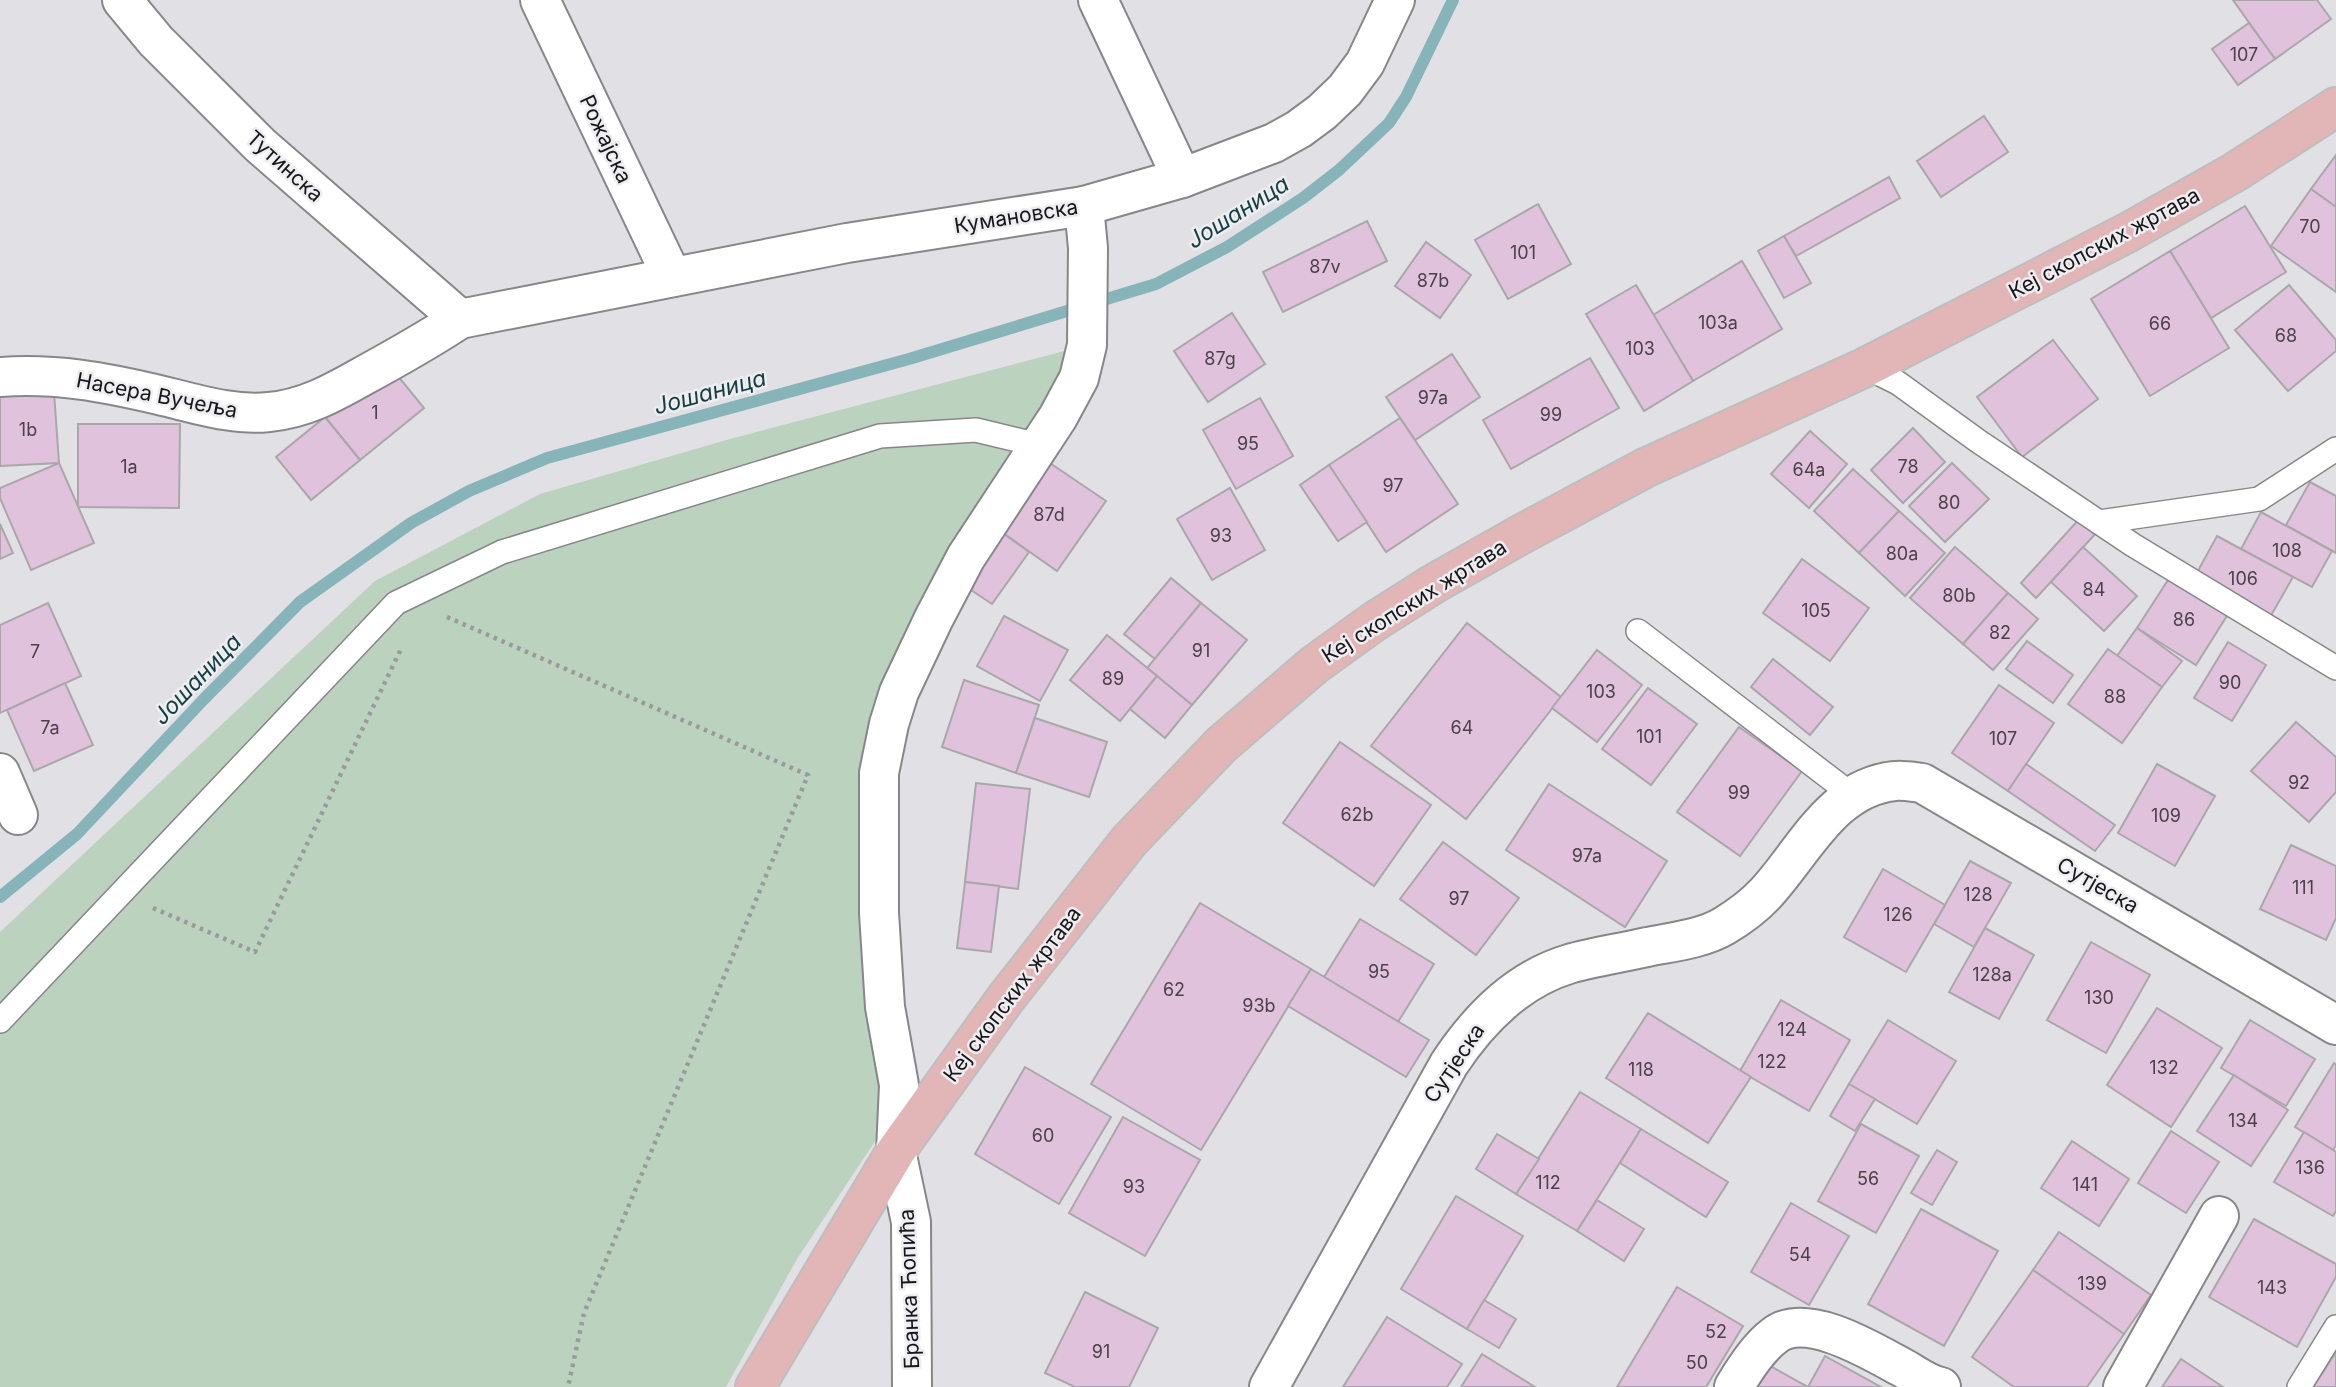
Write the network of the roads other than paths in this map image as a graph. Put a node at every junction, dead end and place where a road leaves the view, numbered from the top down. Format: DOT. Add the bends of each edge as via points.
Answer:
graph roads {
  1 [pos="122,0"];
  2 [pos="540,0"];
  3 [pos="1098,0"];
  4 [pos="1395,0"];
  5 [pos="2336,107"];
  6 [pos="1182,178"];
  7 [pos="1084,206"];
  8 [pos="672,277"];
  9 [pos="460,319"];
  10 [pos="1866,368"];
  11 [pos="0,377"];
  12 [pos="1038,445"];
  13 [pos="2336,449"];
  14 [pos="2099,522"];
  15 [pos="1637,631"];
  16 [pos="2336,668"];
  17 [pos="0,773"];
  18 [pos="1852,795"];
  19 [pos="18,815"];
  20 [pos="0,1021"];
  21 [pos="2336,1024"];
  22 [pos="896,1151"];
  23 [pos="2219,1216"];
  24 [pos="2336,1327"];
  25 [pos="1932,1386"];
  26 [pos="755,1387"];
  27 [pos="912,1387"];
  28 [pos="1269,1387"];
  29 [pos="1734,1387"];
  30 [pos="2123,1387"];
  31 [pos="2299,1387"];
  1 -- 9 [label="street, Тутинска" via="156,41 260,145"];
  2 -- 8 [label="street, Рожајска"];
  3 -- 6 [label="street"];
  4 -- 6 [label="street, Кумановска" via="1365,63 1322,112 1274,143"];
  5 -- 10 [label="main road, Кеј скопских жртава" via="2235,172 2127,233"];
  6 -- 7 [label="street, Кумановска"];
  7 -- 8 [label="street, Кумановска" via="847,243"];
  7 -- 12 [label="street, Кеј скопских жртава" via="1087,345 1079,379"];
  8 -- 9 [label="street"];
  9 -- 11 [label="street, Насера Вучеља" via="329,396 269,412 235,412 77,378"];
  10 -- 14 [label="lane" via="1898,383"];
  10 -- 22 [label="main road, Кеј скопских жртава" via="1645,468 1520,534 1385,614 1314,665 1221,745 1129,841 1006,998"];
  12 -- 20 [label="lane" via="976,430 880,436 502,552 396,603"];
  12 -- 22 [label="street, Кеј скопских жртава" via="966,557 934,618 900,692 879,773 879,913 885,1007 899,1086"];
  13 -- 14 [label="lane" via="2259,499"];
  14 -- 16 [label="lane"];
  15 -- 18 [label="lane"];
  17 -- 19 [label="street"];
  18 -- 21 [label="street, Сутјеска" via="1896,780 1922,783"];
  18 -- 28 [label="street, Сутјеска" via="1834,809 1765,895 1722,927 1567,965 1535,978 1493,1008 1449,1064"];
  22 -- 26 [label="main road, Кеј скопских жртава"];
  22 -- 27 [label="street, Бранка Ћопића" via="911,1222"];
  23 -- 30 [label="street"];
  24 -- 31 [label="lane"];
  25 -- 29 [label="street" via="1828,1332 1790,1328 1774,1335"];
}
